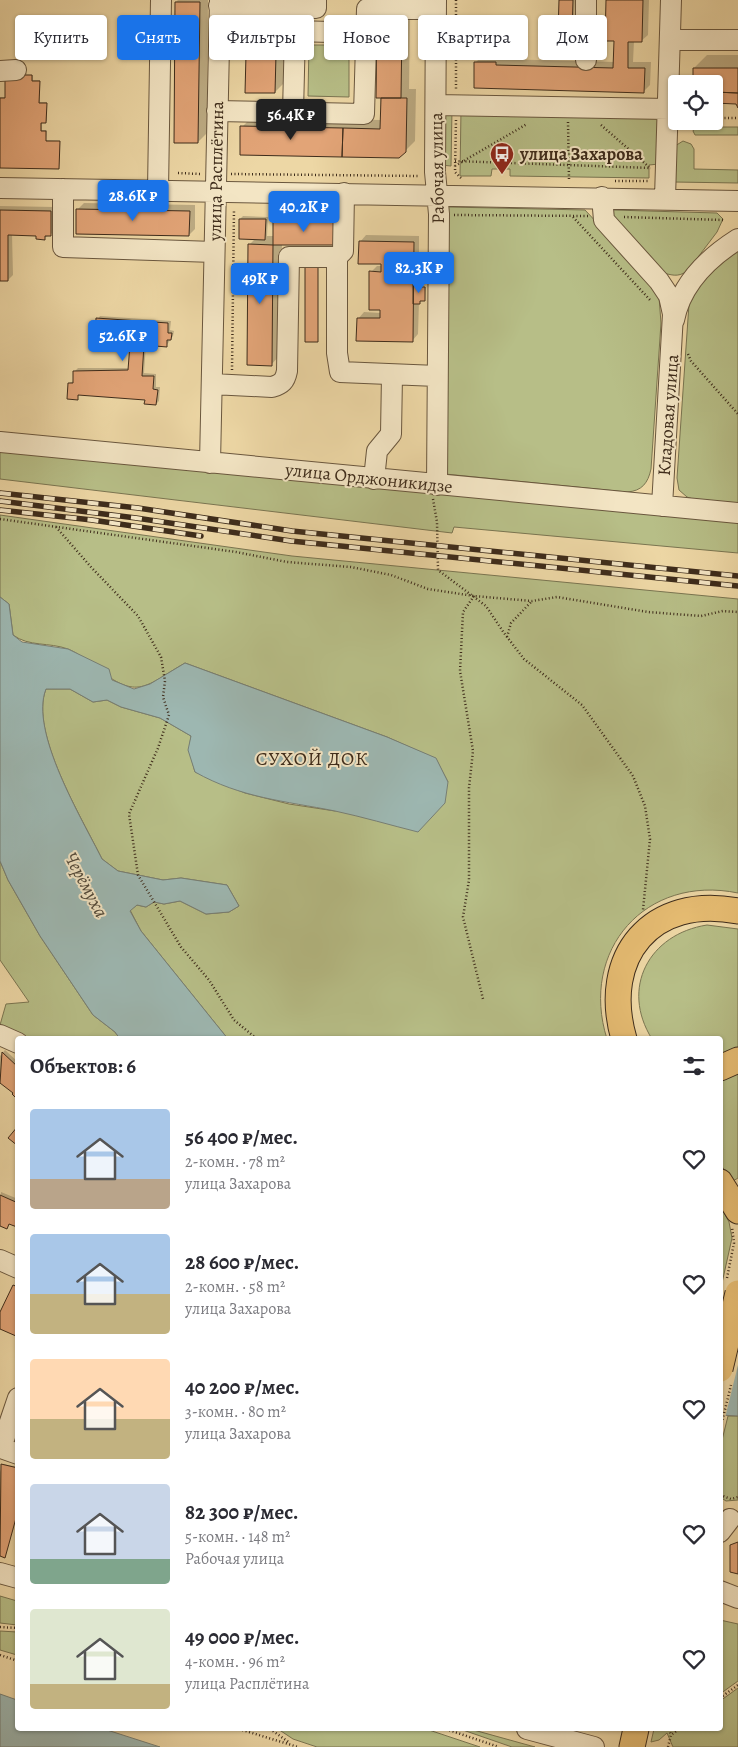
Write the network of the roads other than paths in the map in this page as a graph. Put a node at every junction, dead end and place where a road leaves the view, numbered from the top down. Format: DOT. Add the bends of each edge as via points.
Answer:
graph roads {
  1 [pos="161,0"];
  2 [pos="316,0"];
  3 [pos="586,0"];
  4 [pos="670,0"];
  5 [pos="220,3"];
  6 [pos="436,5"];
  7 [pos="367,15"];
  8 [pos="586,15"];
  9 [pos="324,32"];
  10 [pos="670,40"];
  11 [pos="738,40"];
  12 [pos="365,60"];
  13 [pos="669,75"];
  14 [pos="436,105"];
  15 [pos="668,109"];
  16 [pos="217,111"];
  17 [pos="293,112"];
  18 [pos="662,181"];
  19 [pos="158,182"];
  20 [pos="216,183"];
  21 [pos="0,188"];
  22 [pos="63,189"];
  23 [pos="604,189"];
  24 [pos="344,193"];
  25 [pos="437,195"];
  26 [pos="738,201"];
  27 [pos="738,239"];
  28 [pos="214,252"];
  29 [pos="337,258"];
  30 [pos="653,272"];
  31 [pos="699,272"];
  32 [pos="674,324"];
  33 [pos="392,375"];
  34 [pos="437,376"];
  35 [pos="212,384"];
  36 [pos="0,442"];
  37 [pos="210,463"];
  38 [pos="374,479"];
  39 [pos="434,485"];
  40 [pos="662,506"];
  41 [pos="738,513"];
  42 [pos="738,911"];
  43 [pos="620,975"];
  44 [pos="0,1035"];
  45 [pos="624,1036"];
  46 [pos="634,1036"];
  47 [pos="15,1042"];
  48 [pos="738,1060"];
  49 [pos="723,1067"];
  50 [pos="723,1187"];
  51 [pos="736,1207"];
  52 [pos="0,1260"];
  53 [pos="15,1267"];
  54 [pos="732,1288"];
  55 [pos="726,1376"];
  56 [pos="15,1411"];
  57 [pos="6,1450"];
  58 [pos="0,1573"];
  59 [pos="15,1577"];
  60 [pos="539,1731"];
  61 [pos="636,1731"];
  62 [pos="591,1740"];
  63 [pos="632,1747"];
  1 -- 19 [label="street"];
  2 -- 5 [label="street" via="316,8"];
  3 -- 8 [label="street"];
  4 -- 10 [label="street"];
  5 -- 16 [label="street, улица Расплётина"];
  6 -- 7 [label="street" via="367,9"];
  6 -- 14 [label="street, Рабочая улица"];
  9 -- 17 [label="street" via="295,31"];
  10 -- 11 [label="street"];
  10 -- 13 [label="street"];
  12 -- 17 [label="street" via="364,114"];
  14 -- 15 [label="street"];
  14 -- 25 [label="street, Рабочая улица"];
  15 -- 18 [label="street"];
  16 -- 17 [label="street"];
  16 -- 20 [label="street, улица Расплётина"];
  18 -- 23 [label="street"];
  18 -- 26 [label="street"];
  19 -- 20 [label="street"];
  19 -- 22 [label="street"];
  20 -- 24 [label="street"];
  20 -- 28 [label="street, улица Расплётина"];
  21 -- 22 [label="street"];
  22 -- 28 [label="street" via="63,248"];
  23 -- 25 [label="street"];
  23 -- 30 [label="street" via="604,220"];
  24 -- 25 [label="street"];
  24 -- 29 [label="street" via="343,251"];
  25 -- 34 [label="street, Рабочая улица"];
  27 -- 31 [label="street" via="722,249"];
  28 -- 35 [label="street, улица Расплётина"];
  29 -- 33 [label="street" via="340,372"];
  29 -- 35 [label="street" via="289,257 285,380 272,387"];
  30 -- 31 [label="street" via="661,279 675,283 688,280"];
  30 -- 32 [label="street" via="669,296"];
  31 -- 32 [label="street" via="683,294"];
  32 -- 40 [label="street, Кладовая улица"];
  33 -- 34 [label="street"];
  33 -- 38 [label="street" via="391,434 377,451"];
  34 -- 39 [label="street, Рабочая улица"];
  35 -- 37 [label="street, улица Расплётина"];
  36 -- 37 [label="street, улица Орджоникидзе"];
  37 -- 38 [label="street, улица Орджоникидзе"];
  38 -- 39 [label="street, улица Орджоникидзе"];
  39 -- 40 [label="street, улица Орджоникидзе"];
  40 -- 41 [label="street, улица Орджоникидзе"];
  42 -- 43 [label="main road" via="694,908 666,917 653,925 634,946"];
  43 -- 45 [label="main road" via="618,1003"];
  43 -- 46 [label="main road" via="623,1012"];
  44 -- 47 [label="street"];
  48 -- 49 [label="main road"];
  50 -- 51 [label="main road"];
  52 -- 53 [label="street"];
  54 -- 55 [label="main road, bridge"];
  56 -- 57 [label="street"];
  58 -- 59 [label="street"];
  60 -- 62 [label="street"];
  61 -- 63 [label="main road"];
}
